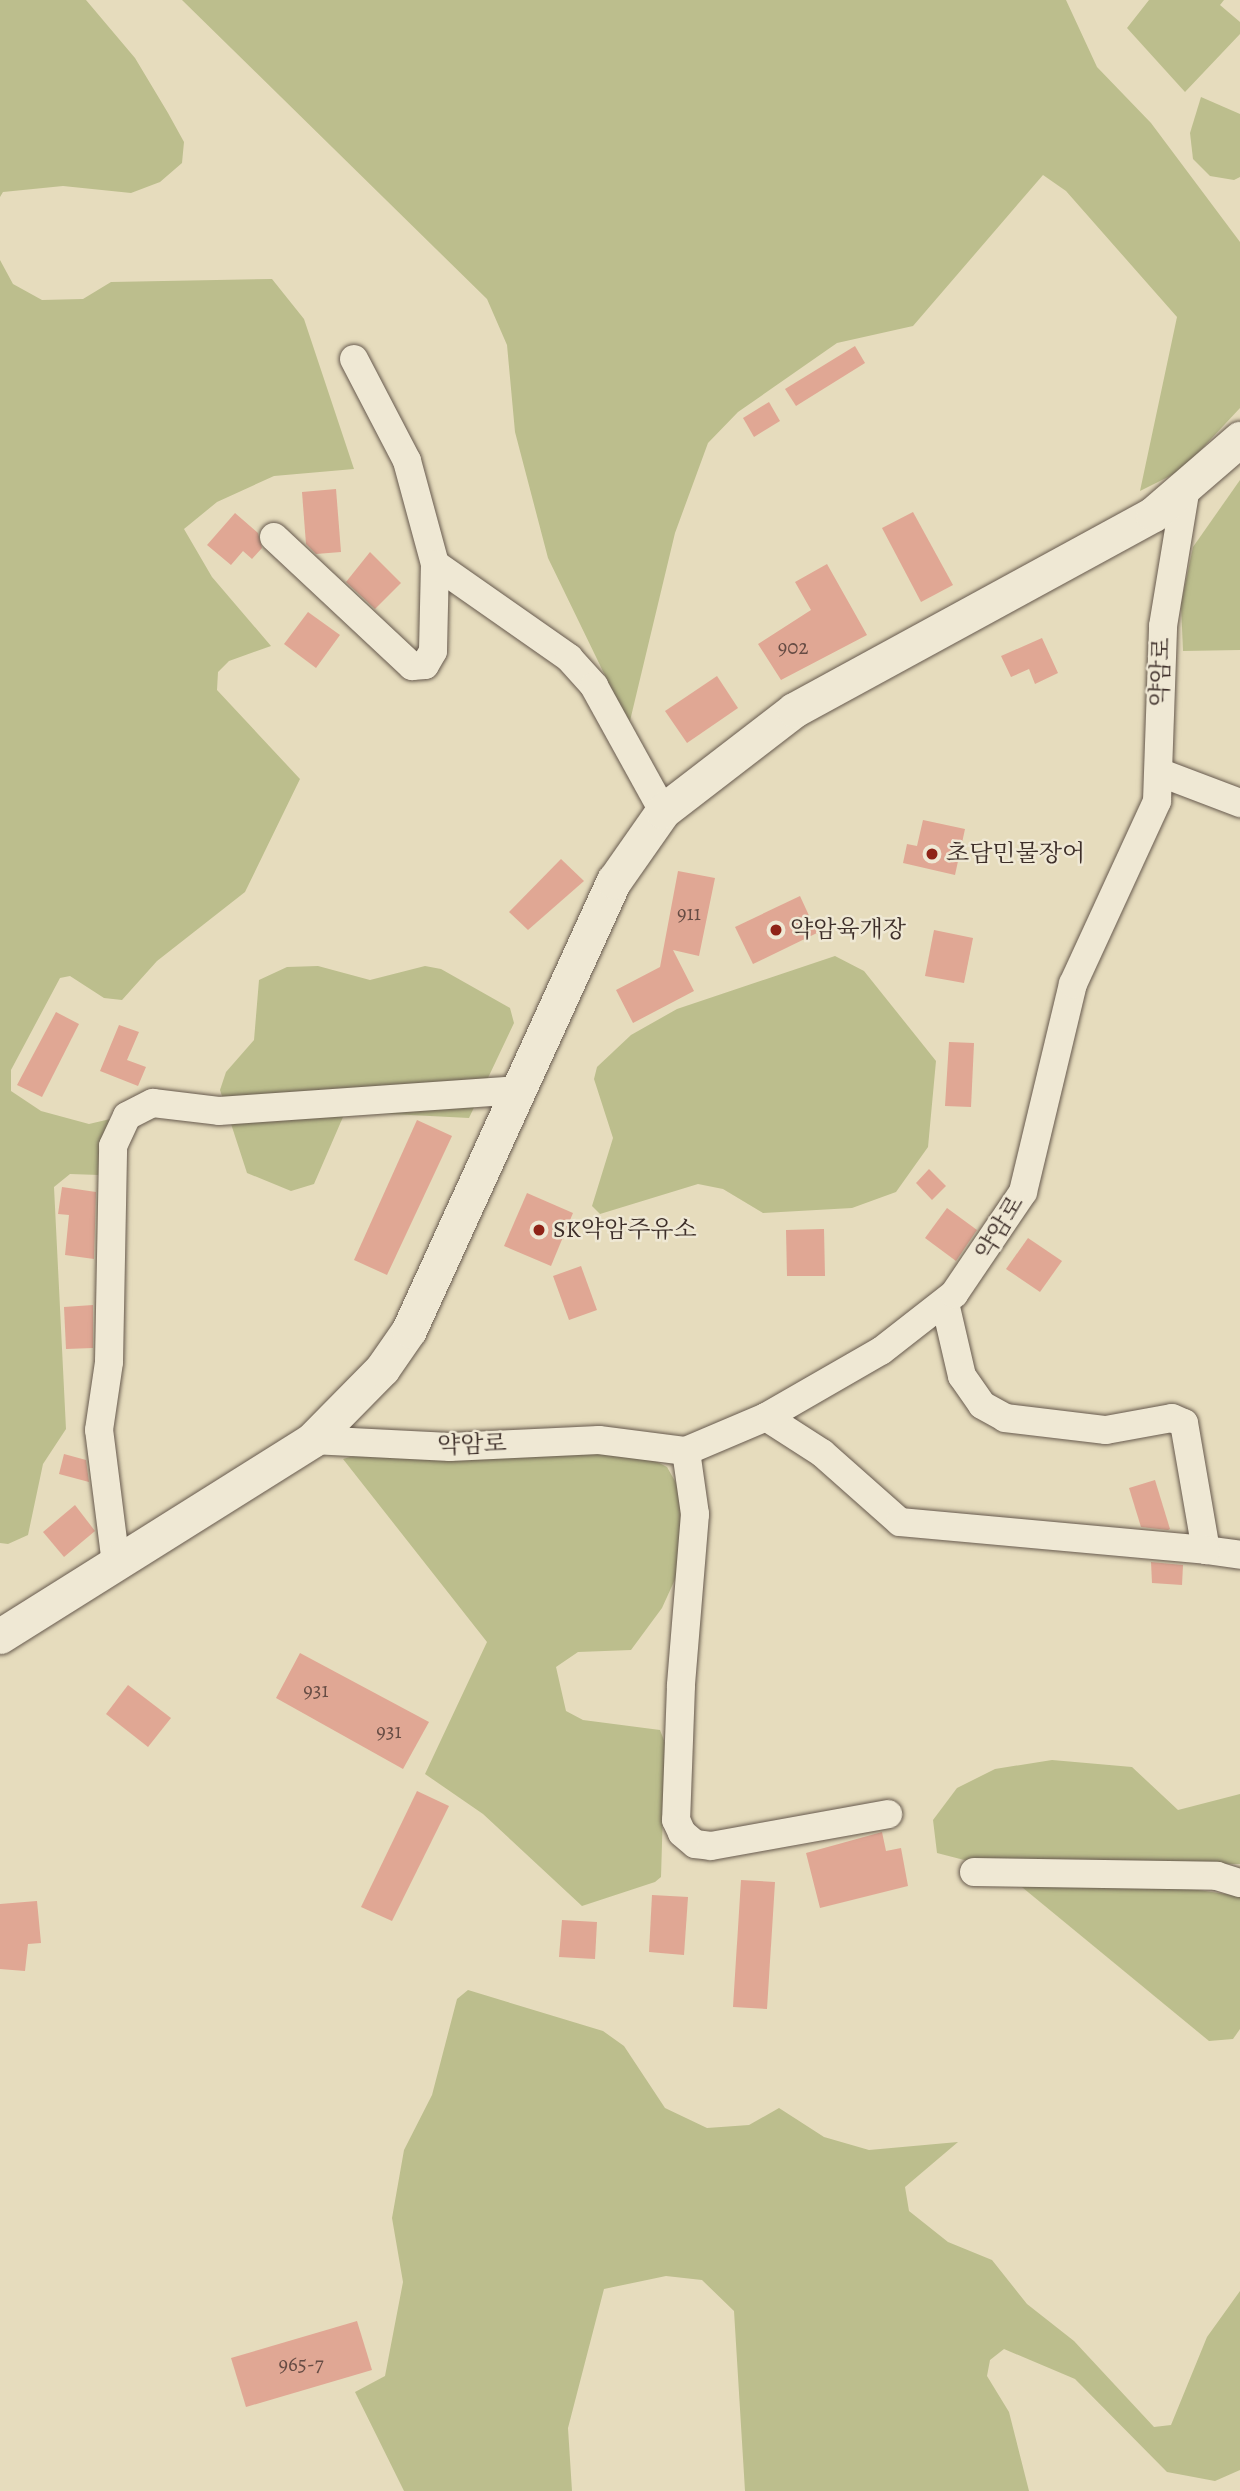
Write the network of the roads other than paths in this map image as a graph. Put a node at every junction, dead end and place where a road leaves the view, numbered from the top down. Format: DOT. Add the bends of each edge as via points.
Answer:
graph roads {
  1 [pos="355,359"];
  2 [pos="1240,439"];
  3 [pos="1185,493"];
  4 [pos="274,537"];
  5 [pos="435,564"];
  6 [pos="1161,774"];
  7 [pos="1240,803"];
  8 [pos="663,811"];
  9 [pos="516,1090"];
  10 [pos="945,1303"];
  11 [pos="766,1417"];
  12 [pos="312,1440"];
  13 [pos="686,1451"];
  14 [pos="1206,1550"];
  15 [pos="1240,1555"];
  16 [pos="116,1564"];
  17 [pos="0,1636"];
  18 [pos="888,1814"];
  19 [pos="974,1872"];
  20 [pos="1240,1883"];
  1 -- 5 [label="street" via="407,461"];
  2 -- 3 [label="street"];
  3 -- 6 [label="street, 약암로" via="1163,626"];
  3 -- 8 [label="street" via="794,710"];
  4 -- 5 [label="street" via="412,666 425,665 433,651"];
  5 -- 8 [label="street" via="584,673"];
  6 -- 7 [label="street"];
  6 -- 10 [label="street, 약암로" via="1152,816 1073,984 1023,1192 979,1265"];
  8 -- 9 [label="street" via="614,881"];
  9 -- 12 [label="street" via="409,1331 355,1401"];
  9 -- 16 [label="street" via="219,1111 153,1103 127,1116 113,1146 109,1362 99,1430"];
  10 -- 11 [label="street, 약암로" via="881,1351"];
  10 -- 14 [label="street" via="962,1376 982,1405 1005,1418 1106,1430 1172,1418 1184,1423"];
  11 -- 13 [label="street, 약암로"];
  11 -- 14 [label="street" via="822,1454 900,1522"];
  12 -- 13 [label="street, 약암로" via="450,1447 599,1440"];
  12 -- 16 [label="street"];
  13 -- 18 [label="street" via="695,1514 678,1753 676,1820 682,1833 695,1844 711,1846 818,1832"];
  14 -- 15 [label="street"];
  16 -- 17 [label="street"];
  19 -- 20 [label="street" via="1217,1876"];
}
